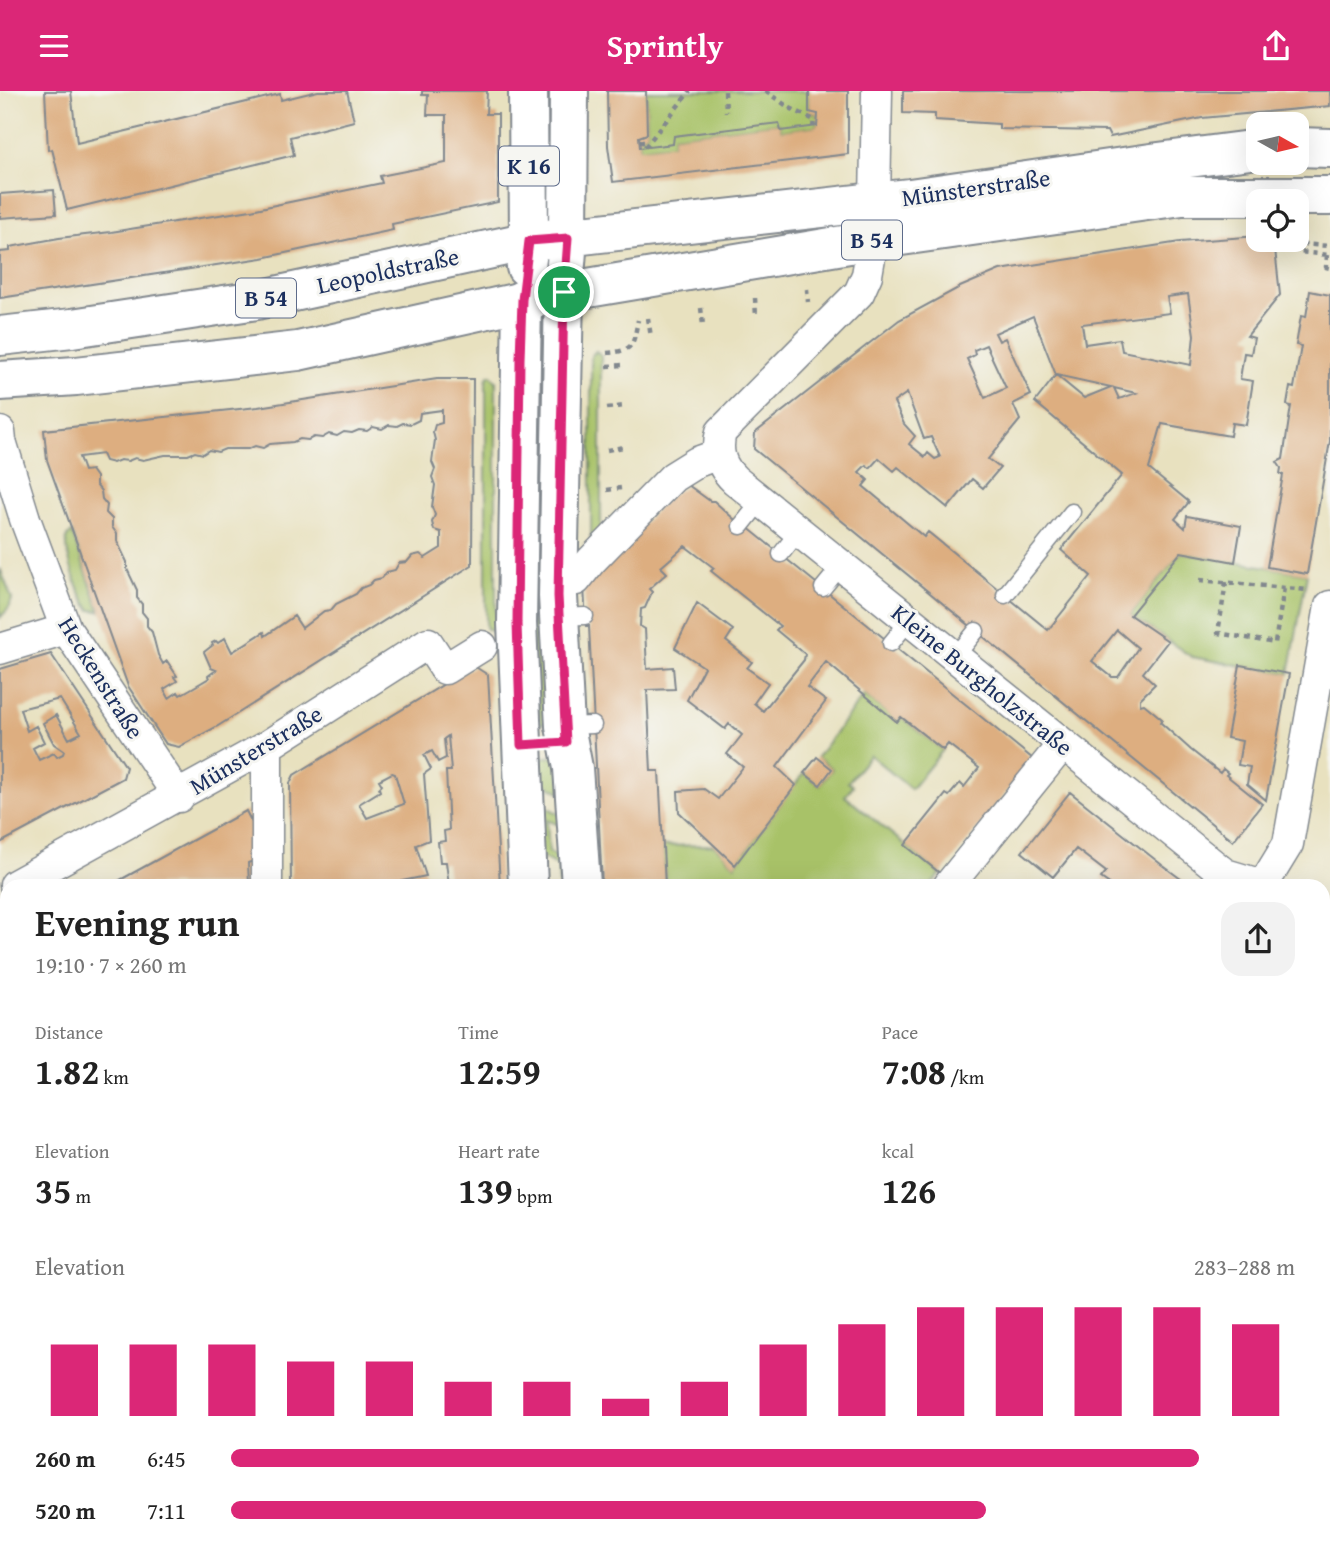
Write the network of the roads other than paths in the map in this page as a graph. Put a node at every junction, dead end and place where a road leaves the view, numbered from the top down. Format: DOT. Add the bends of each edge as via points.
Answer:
graph roads {
  1 [pos="528,91"];
  2 [pos="569,91"];
  3 [pos="877,91"];
  4 [pos="1309,147"];
  5 [pos="1330,148"];
  6 [pos="1246,151"];
  7 [pos="1330,196"];
  8 [pos="875,202"];
  9 [pos="568,238"];
  10 [pos="529,241"];
  11 [pos="870,257"];
  12 [pos="564,292"];
  13 [pos="522,300"];
  14 [pos="0,336"];
  15 [pos="0,381"];
  16 [pos="0,432"];
  17 [pos="719,454"];
  18 [pos="761,501"];
  19 [pos="1072,512"];
  20 [pos="741,526"];
  21 [pos="576,580"];
  22 [pos="1005,595"];
  23 [pos="1319,598"];
  24 [pos="909,621"];
  25 [pos="66,629"];
  26 [pos="976,631"];
  27 [pos="891,643"];
  28 [pos="482,646"];
  29 [pos="0,649"];
  30 [pos="955,657"];
  31 [pos="575,731"];
  32 [pos="521,745"];
  33 [pos="1062,745"];
  34 [pos="267,746"];
  35 [pos="178,797"];
  36 [pos="950,877"];
  37 [pos="26,879"];
  38 [pos="267,879"];
  39 [pos="528,879"];
  40 [pos="581,879"];
  41 [pos="1242,879"];
  42 [pos="1266,879"];
  1 -- 10 [label="main road, K 16"];
  2 -- 9 [label="main road, K 16"];
  3 -- 8 [label="street"];
  4 -- 5 [label="main road"];
  6 -- 8 [label="main road, Münsterstraße / B 54"];
  7 -- 11 [label="main road, Münsterstraße / B 54" via="1182,196"];
  8 -- 9 [label="main road, Münsterstraße / B 54"];
  9 -- 10 [label="main road, Leopoldstraße / B 54"];
  9 -- 12 [label="main road, K 16"];
  10 -- 13 [label="main road, K 16"];
  10 -- 14 [label="main road, Leopoldstraße / B 54" via="257,300"];
  11 -- 12 [label="main road, Münsterstraße / B 54"];
  11 -- 17 [label="street" via="862,289 721,432"];
  12 -- 13 [label="main road, B 54"];
  12 -- 31 [label="main road, K 16"];
  13 -- 15 [label="main road, B 54" via="298,351"];
  13 -- 32 [label="main road, K 16" via="517,623"];
  16 -- 25 [label="street, Heckenstraße" via="25,519"];
  17 -- 18 [label="street, Kleine Burgholzstraße" via="727,472"];
  17 -- 21 [label="street" via="673,477 624,522"];
  18 -- 20 [label="lane"];
  18 -- 24 [label="street, Kleine Burgholzstraße" via="790,542 832,577"];
  19 -- 22 [label="lane"];
  23 -- 42 [label="street" via="1288,843"];
  24 -- 27 [label="lane"];
  24 -- 30 [label="street, Kleine Burgholzstraße"];
  25 -- 29 [label="street"];
  25 -- 35 [label="street, Heckenstraße"];
  26 -- 30 [label="lane"];
  28 -- 34 [label="street, Münsterstraße" via="445,669 428,643"];
  30 -- 33 [label="street, Kleine Burgholzstraße"];
  31 -- 32 [label="main road"];
  31 -- 40 [label="main road, K 16"];
  32 -- 39 [label="main road, K 16"];
  33 -- 36 [label="street" via="1004,806"];
  33 -- 41 [label="street, Kleine Burgholzstraße" via="1225,874"];
  34 -- 35 [label="street, Münsterstraße"];
  34 -- 38 [label="street"];
  35 -- 37 [label="street, Münsterstraße"];
}
